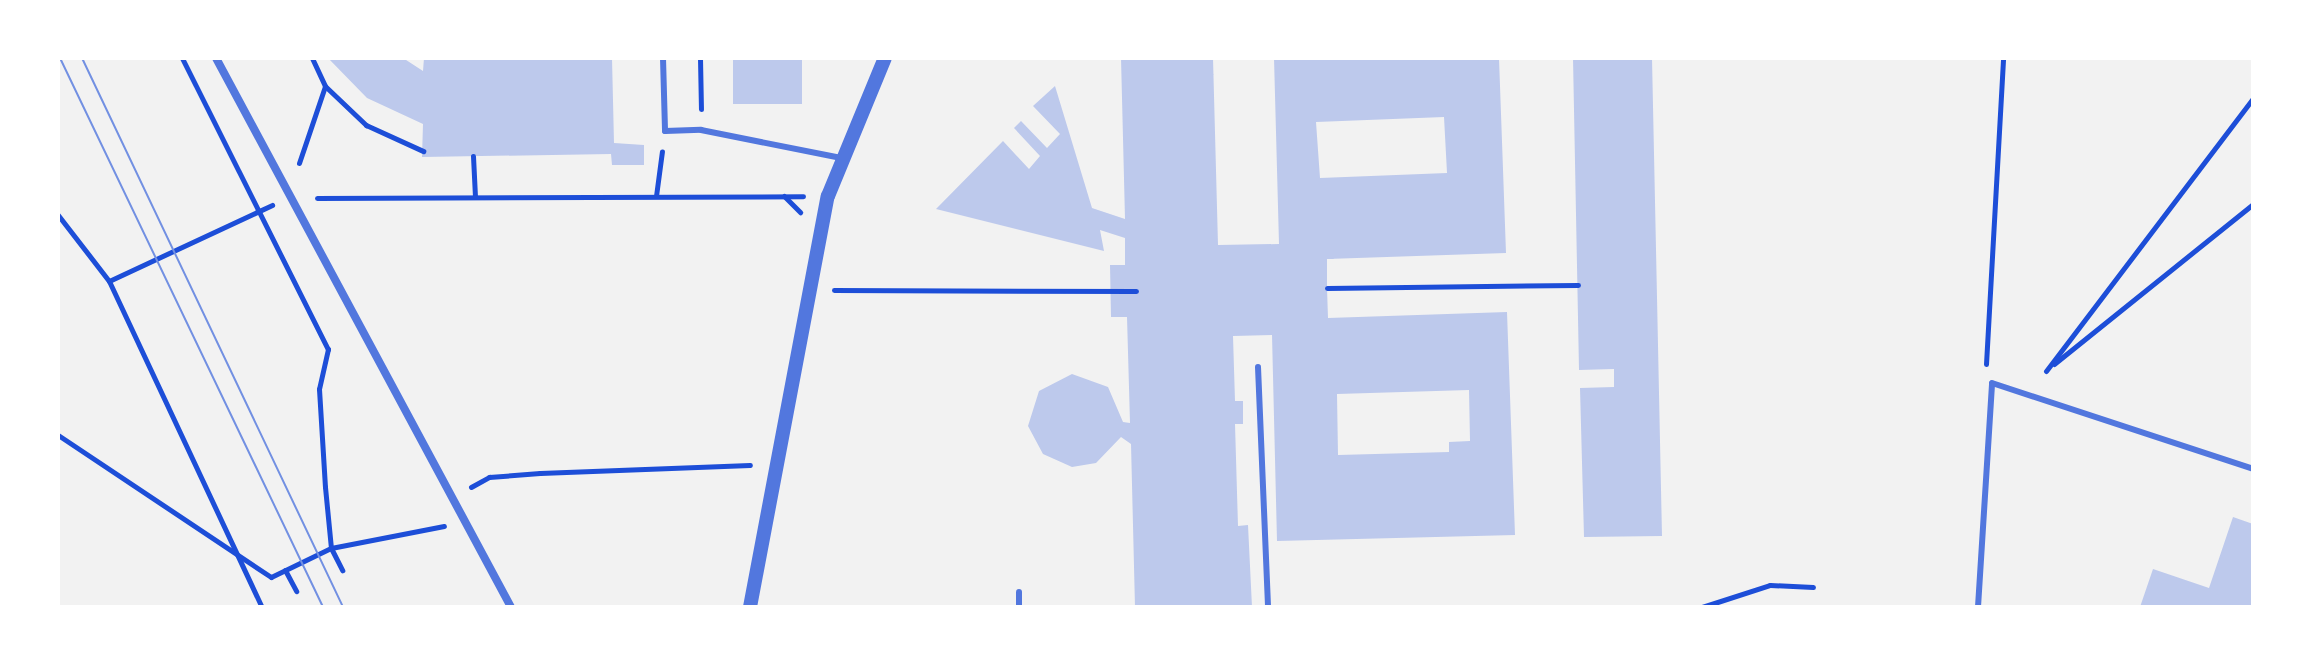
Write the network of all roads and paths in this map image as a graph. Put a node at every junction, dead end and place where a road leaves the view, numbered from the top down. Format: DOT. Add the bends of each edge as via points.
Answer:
graph roads {
  1 [pos="182,58"];
  2 [pos="216,58"];
  3 [pos="312,58"];
  4 [pos="663,58"];
  5 [pos="700,58"];
  6 [pos="885,58"];
  7 [pos="2003,58"];
  8 [pos="325,86"];
  9 [pos="701,95"];
  10 [pos="2253,98"];
  11 [pos="665,131"];
  12 [pos="423,151"];
  13 [pos="473,156"];
  14 [pos="841,158"];
  15 [pos="656,196"];
  16 [pos="828,196"];
  17 [pos="475,197"];
  18 [pos="286,198"];
  19 [pos="2253,204"];
  20 [pos="260,211"];
  21 [pos="58,215"];
  22 [pos="109,281"];
  23 [pos="1578,285"];
  24 [pos="1327,288"];
  25 [pos="809,290"];
  26 [pos="1136,291"];
  27 [pos="1258,367"];
  28 [pos="2046,371"];
  29 [pos="1992,383"];
  30 [pos="2024,393"];
  31 [pos="58,435"];
  32 [pos="775,464"];
  33 [pos="2253,469"];
  34 [pos="449,499"];
  35 [pos="428,533"];
  36 [pos="331,548"];
  37 [pos="241,563"];
  38 [pos="285,570"];
  39 [pos="342,570"];
  40 [pos="1813,587"];
  41 [pos="296,591"];
  42 [pos="1019,592"];
  43 [pos="262,607"];
  44 [pos="511,607"];
  45 [pos="750,607"];
  46 [pos="1019,607"];
  47 [pos="1268,607"];
  48 [pos="1702,607"];
  49 [pos="1978,607"];
  1 -- 20 [label="path"];
  2 -- 18 [label="street"];
  3 -- 8 [label="path"];
  4 -- 11 [label="lane"];
  5 -- 9 [label="path"];
  6 -- 14 [label="street"];
  7 -- 29 [label="path" via="1985,362"];
  8 -- 12 [label="path" via="366,125"];
  8 -- 18 [label="path"];
  10 -- 28 [label="path"];
  11 -- 14 [label="lane" via="701,130"];
  11 -- 15 [label="path"];
  13 -- 17 [label="path"];
  14 -- 16 [label="street"];
  15 -- 16 [label="path"];
  15 -- 17 [label="path"];
  16 -- 25 [label="street"];
  17 -- 18 [label="path"];
  18 -- 20 [label="path"];
  18 -- 34 [label="street"];
  19 -- 28 [label="path"];
  20 -- 22 [label="path"];
  20 -- 36 [label="path" via="328,349 319,389"];
  21 -- 22 [label="path"];
  22 -- 37 [label="path"];
  23 -- 24 [label="path"];
  25 -- 26 [label="path"];
  25 -- 32 [label="street"];
  27 -- 47 [label="lane"];
  28 -- 30 [label="path"];
  29 -- 30 [label="lane"];
  29 -- 49 [label="lane"];
  30 -- 33 [label="lane"];
  31 -- 37 [label="path"];
  32 -- 34 [label="path" via="489,477"];
  32 -- 45 [label="street"];
  34 -- 44 [label="street"];
  35 -- 36 [label="path"];
  36 -- 38 [label="path"];
  36 -- 39 [label="path"];
  37 -- 38 [label="path" via="271,577"];
  37 -- 43 [label="path"];
  38 -- 41 [label="path"];
  40 -- 48 [label="path" via="1770,585"];
  42 -- 46 [label="lane"];
}
